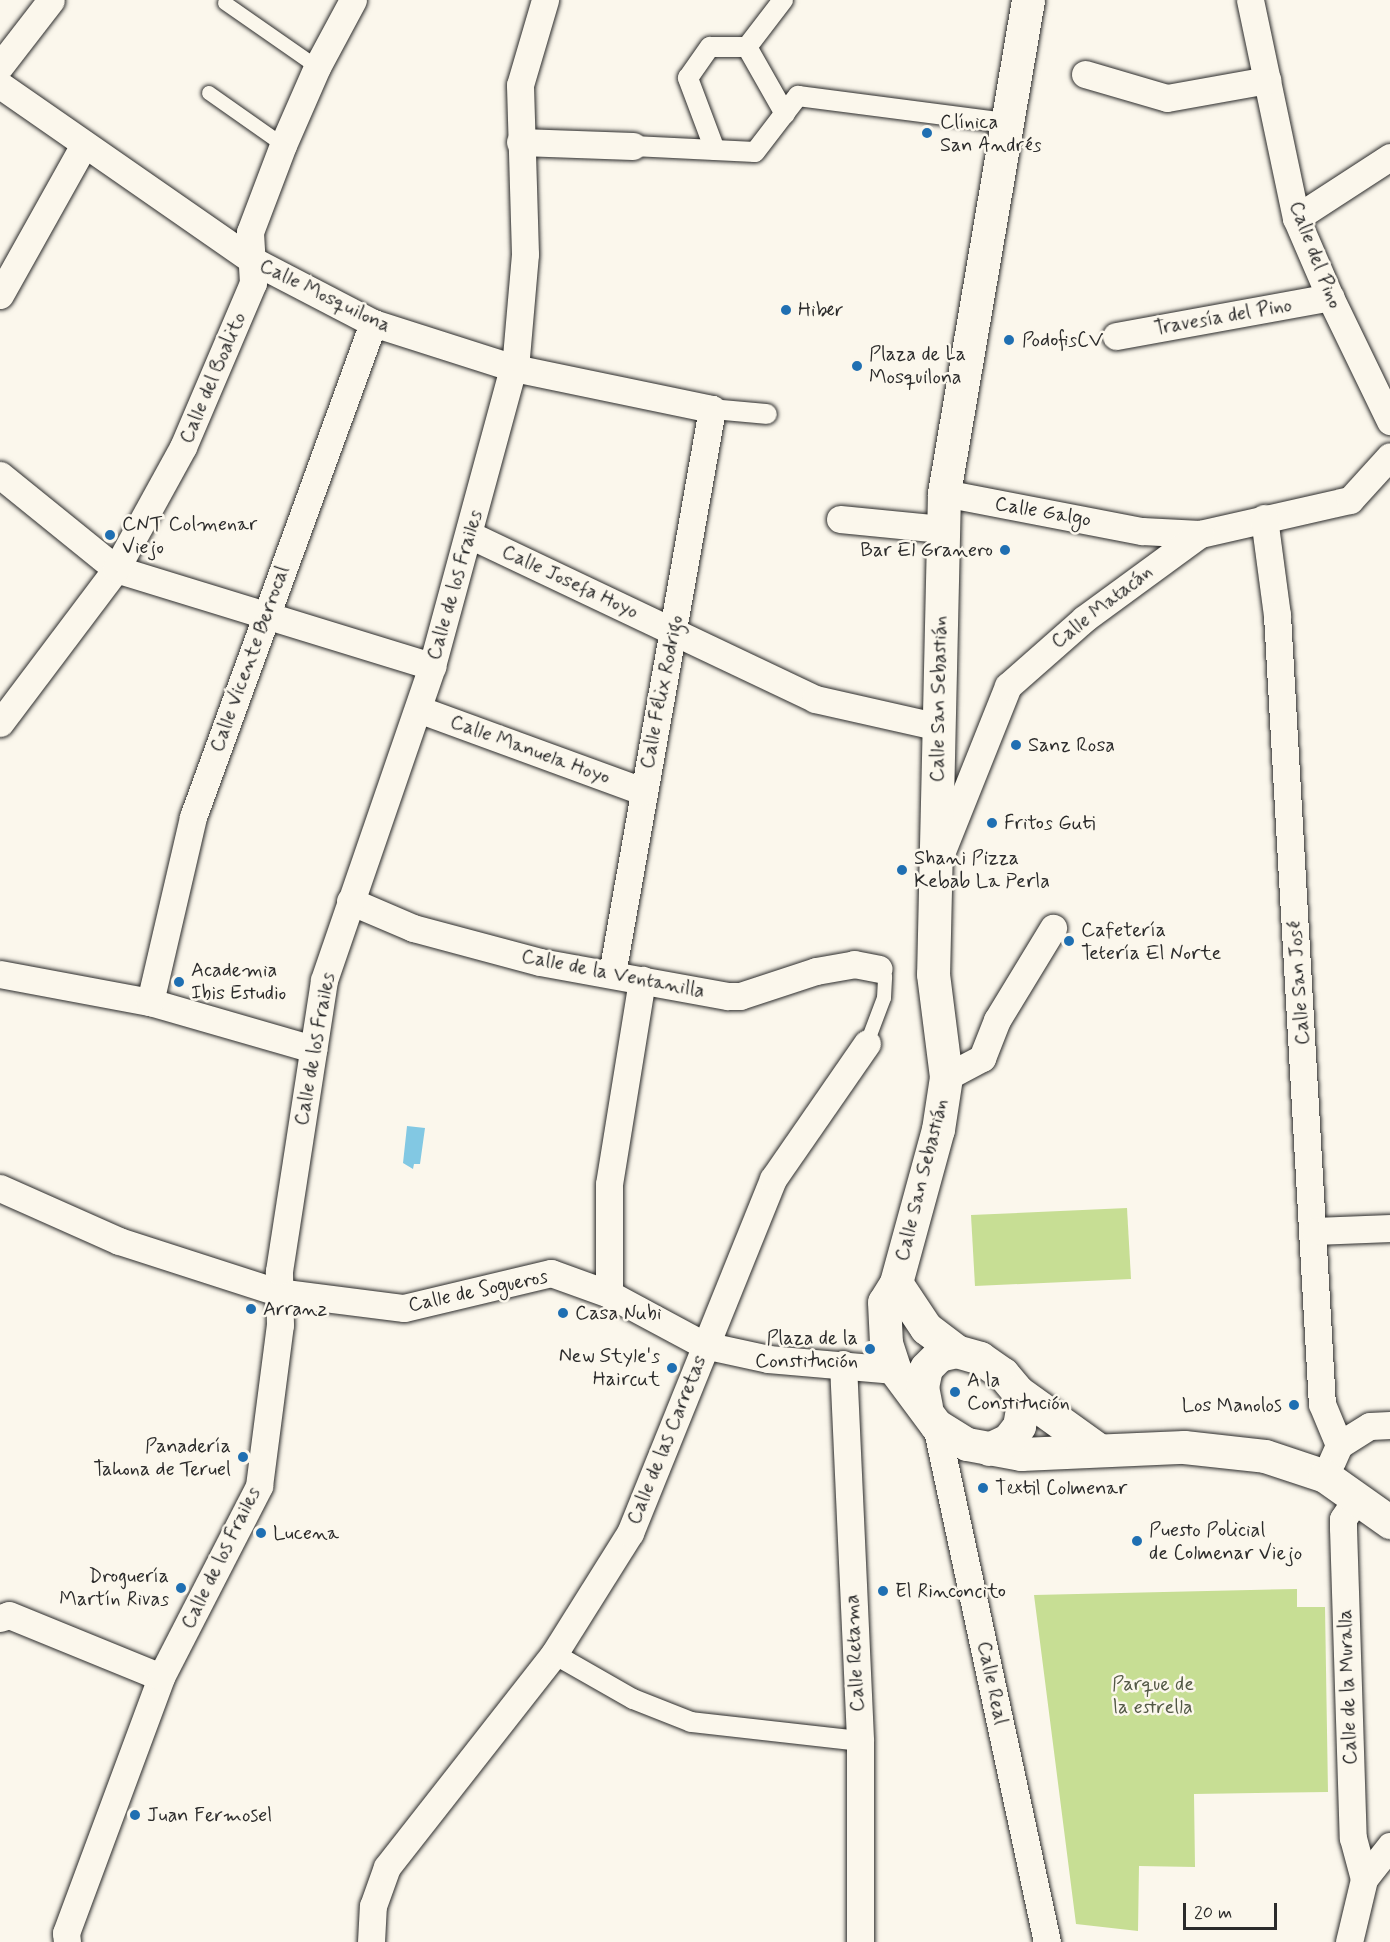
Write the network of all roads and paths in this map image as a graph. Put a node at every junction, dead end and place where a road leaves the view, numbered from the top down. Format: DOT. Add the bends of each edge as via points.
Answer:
graph roads {
  1 [pos="51,0"];
  2 [pos="353,0"];
  3 [pos="545,0"];
  4 [pos="783,0"];
  5 [pos="1028,0"];
  6 [pos="1250,0"];
  7 [pos="225,3"];
  8 [pos="747,47"];
  9 [pos="0,66"];
  10 [pos="317,67"];
  11 [pos="1085,74"];
  12 [pos="1267,80"];
  13 [pos="0,85"];
  14 [pos="208,93"];
  15 [pos="785,114"];
  16 [pos="1006,123"];
  17 [pos="520,142"];
  18 [pos="283,145"];
  19 [pos="84,146"];
  20 [pos="633,146"];
  21 [pos="715,150"];
  22 [pos="1390,157"];
  23 [pos="1296,218"];
  24 [pos="252,261"];
  25 [pos="0,295"];
  26 [pos="1330,297"];
  27 [pos="373,323"];
  28 [pos="1116,336"];
  29 [pos="514,368"];
  30 [pos="712,409"];
  31 [pos="767,414"];
  32 [pos="1390,421"];
  33 [pos="1387,470"];
  34 [pos="0,475"];
  35 [pos="945,493"];
  36 [pos="1264,518"];
  37 [pos="840,519"];
  38 [pos="942,529"];
  39 [pos="1142,531"];
  40 [pos="1200,534"];
  41 [pos="470,535"];
  42 [pos="116,569"];
  43 [pos="265,616"];
  44 [pos="674,632"];
  45 [pos="432,666"];
  46 [pos="1008,686"];
  47 [pos="418,709"];
  48 [pos="0,723"];
  49 [pos="939,727"];
  50 [pos="642,791"];
  51 [pos="935,868"];
  52 [pos="350,901"];
  53 [pos="1053,927"];
  54 [pos="879,969"];
  55 [pos="0,974"];
  56 [pos="612,974"];
  57 [pos="642,980"];
  58 [pos="150,1002"];
  59 [pos="867,1043"];
  60 [pos="313,1049"];
  61 [pos="946,1077"];
  62 [pos="0,1188"];
  63 [pos="1390,1228"];
  64 [pos="1315,1231"];
  65 [pos="896,1283"];
  66 [pos="277,1292"];
  67 [pos="609,1294"];
  68 [pos="704,1345"];
  69 [pos="956,1351"];
  70 [pos="843,1364"];
  71 [pos="896,1370"];
  72 [pos="1018,1392"];
  73 [pos="931,1416"];
  74 [pos="1390,1425"];
  75 [pos="1339,1445"];
  76 [pos="1096,1448"];
  77 [pos="989,1449"];
  78 [pos="1325,1476"];
  79 [pos="1357,1498"];
  80 [pos="1390,1522"];
  81 [pos="0,1618"];
  82 [pos="554,1654"];
  83 [pos="161,1677"];
  84 [pos="860,1741"];
  85 [pos="1390,1846"];
  86 [pos="1364,1879"];
  87 [pos="1052,1941"];
  88 [pos="67,1942"];
  89 [pos="370,1942"];
  90 [pos="860,1942"];
  91 [pos="1349,1942"];
  1 -- 9 [label="street"];
  2 -- 10 [label="street, Calle del Boalito"];
  3 -- 17 [label="street, Calle de los Frailes" via="520,85"];
  4 -- 8 [label="street"];
  5 -- 16 [label="street, Calle San Sebastián"];
  6 -- 12 [label="street, Calle del Pino"];
  7 -- 10 [label="lane"];
  8 -- 15 [label="street"];
  8 -- 21 [label="street" via="710,47 688,78"];
  10 -- 18 [label="street, Calle del Boalito"];
  11 -- 12 [label="street" via="1167,98"];
  12 -- 23 [label="street, Calle del Pino"];
  13 -- 19 [label="street, Calle Mosquilona"];
  14 -- 18 [label="lane"];
  15 -- 16 [label="street" via="798,96"];
  15 -- 21 [label="street" via="755,152"];
  16 -- 35 [label="street, Calle San Sebastián"];
  17 -- 20 [label="street"];
  17 -- 29 [label="street, Calle de los Frailes" via="525,254"];
  18 -- 24 [label="street, Calle del Boalito" via="250,232"];
  19 -- 24 [label="street, Calle Mosquilona"];
  19 -- 25 [label="street"];
  20 -- 21 [label="street"];
  22 -- 23 [label="street"];
  23 -- 26 [label="street, Calle del Pino"];
  24 -- 27 [label="street, Calle Mosquilona"];
  24 -- 42 [label="street, Calle del Boalito" via="253,283 183,447"];
  26 -- 28 [label="street, Travesía del Pino"];
  26 -- 32 [label="street, Calle del Pino"];
  27 -- 29 [label="street, Calle Mosquilona"];
  27 -- 43 [label="street, Calle Vicente Berrocal"];
  29 -- 30 [label="street, Calle Mosquilona"];
  29 -- 41 [label="street, Calle de los Frailes"];
  30 -- 31 [label="street, Calle Mosquilona"];
  30 -- 44 [label="street, Calle Félix Rodrigo"];
  33 -- 36 [label="street, Calle Matacán" via="1350,500"];
  34 -- 42 [label="street"];
  35 -- 38 [label="street, Calle San Sebastián"];
  35 -- 39 [label="street, Calle Galgo"];
  36 -- 40 [label="street, Calle Matacán"];
  36 -- 64 [label="street, Calle San José" via="1277,615"];
  37 -- 38 [label="street"];
  38 -- 49 [label="street, Calle San Sebastián"];
  39 -- 40 [label="street, Calle Matacán"];
  40 -- 46 [label="street, Calle Matacán" via="1084,619"];
  41 -- 44 [label="street, Calle Josefa Hoyo"];
  41 -- 45 [label="street, Calle de los Frailes"];
  42 -- 43 [label="street"];
  42 -- 48 [label="street, Calle del Boalito"];
  43 -- 45 [label="street"];
  43 -- 58 [label="street, Calle Vicente Berrocal" via="193,817"];
  44 -- 49 [label="street, Calle Josefa Hoyo" via="815,699"];
  44 -- 50 [label="street, Calle Félix Rodrigo"];
  45 -- 47 [label="street, Calle de los Frailes"];
  46 -- 51 [label="street, Calle San Sebastián"];
  47 -- 50 [label="street, Calle Manuela Hoyo"];
  47 -- 52 [label="street, Calle de los Frailes"];
  49 -- 51 [label="street, Calle San Sebastián"];
  50 -- 56 [label="street, Calle Félix Rodrigo"];
  51 -- 61 [label="street, Calle San Sebastián" via="933,974"];
  52 -- 56 [label="street, Calle de la Ventanilla" via="413,928 540,962"];
  52 -- 60 [label="street, Calle de los Frailes" via="324,980"];
  53 -- 61 [label="street, Calle San Sebastián" via="998,1020 982,1058"];
  54 -- 57 [label="street, Calle de la Ventanilla" via="854,964 816,971 740,996"];
  54 -- 59 [label="lane" via="885,977 884,998"];
  55 -- 58 [label="street"];
  56 -- 57 [label="street, Calle de la Ventanilla"];
  57 -- 67 [label="street" via="609,1184"];
  58 -- 60 [label="street"];
  59 -- 68 [label="street, Calle de las Carretas" via="774,1179 735,1282"];
  60 -- 66 [label="street, Calle de los Frailes"];
  61 -- 65 [label="street, Calle San Sebastián" via="938,1129"];
  62 -- 66 [label="street, Calle de Sogueros" via="119,1240"];
  63 -- 64 [label="street"];
  64 -- 75 [label="street, Calle San José" via="1322,1404"];
  65 -- 69 [label="street" via="926,1328"];
  65 -- 71 [label="street" via="884,1302 883,1323"];
  66 -- 67 [label="street, Calle de Sogueros" via="404,1308 551,1273"];
  66 -- 83 [label="street, Calle de los Frailes" via="280,1325 259,1486"];
  67 -- 68 [label="street, Calle de Sogueros"];
  68 -- 70 [label="street, Calle de Sogueros" via="768,1359"];
  68 -- 82 [label="street, Calle de las Carretas" via="630,1533"];
  69 -- 72 [label="street" via="980,1358 1003,1374"];
  69 -- 73 [label="street" via="939,1355 926,1368 922,1388"];
  70 -- 71 [label="street"];
  70 -- 84 [label="street, Calle Retama"];
  71 -- 73 [label="street"];
  72 -- 76 [label="street"];
  72 -- 77 [label="street" via="1022,1409 1019,1426 1008,1440"];
  73 -- 77 [label="street" via="967,1444"];
  73 -- 87 [label="street, Calle Real"];
  74 -- 75 [label="street" via="1370,1426"];
  75 -- 78 [label="street"];
  76 -- 77 [label="street" via="1058,1455"];
  76 -- 78 [label="street" via="1184,1447 1265,1456"];
  78 -- 79 [label="street"];
  79 -- 80 [label="street"];
  79 -- 86 [label="street, Calle de la Muralla" via="1343,1520 1343,1528 1353,1838"];
  81 -- 83 [label="street" via="9,1615"];
  82 -- 84 [label="street" via="633,1699 691,1722"];
  82 -- 89 [label="street, Calle de las Carretas" via="387,1867 373,1906"];
  83 -- 88 [label="street, Calle de los Frailes" via="66,1933"];
  84 -- 90 [label="street, Calle Retama"];
  85 -- 86 [label="street"];
  86 -- 91 [label="street"];
}
